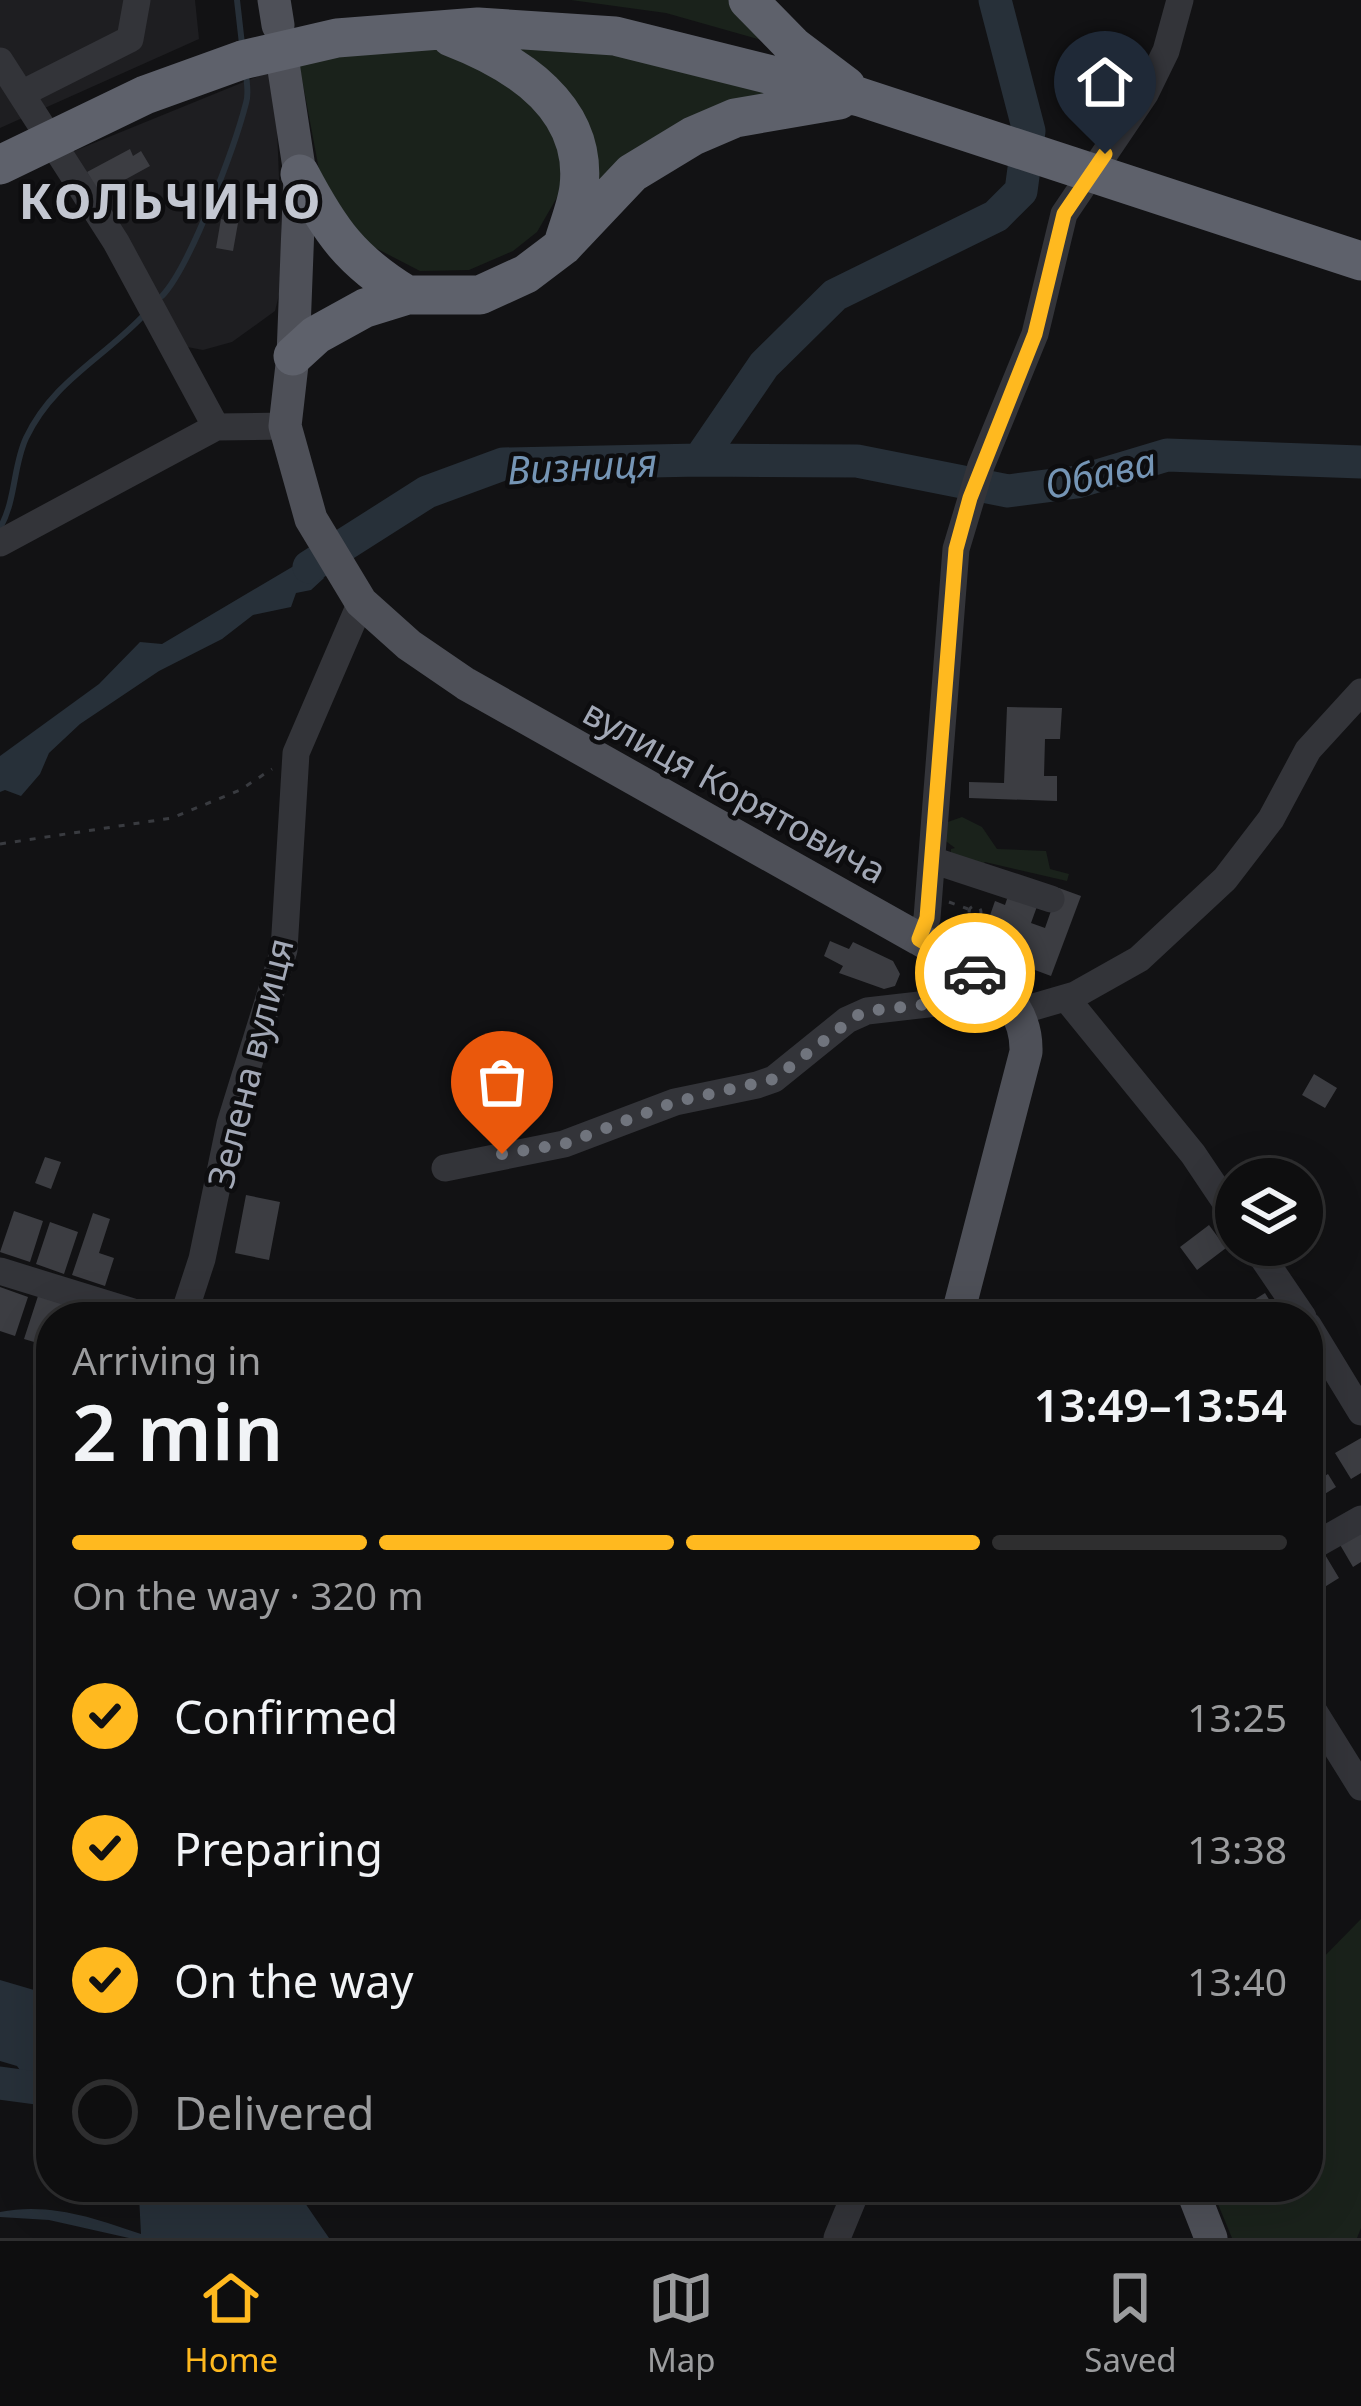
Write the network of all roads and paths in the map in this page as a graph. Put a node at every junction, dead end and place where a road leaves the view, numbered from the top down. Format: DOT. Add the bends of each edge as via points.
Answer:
graph roads {
  1 [pos="137,0"];
  2 [pos="530,0"];
  3 [pos="748,0"];
  4 [pos="1180,0"];
  5 [pos="478,27"];
  6 [pos="429,28"];
  7 [pos="0,61"];
  8 [pos="284,63"];
  9 [pos="22,94"];
  10 [pos="860,97"];
  11 [pos="1,165"];
  12 [pos="300,174"];
  13 [pos="563,247"];
  14 [pos="1361,261"];
  15 [pos="407,295"];
  16 [pos="293,356"];
  17 [pos="285,426"];
  18 [pos="216,427"];
  19 [pos="0,543"];
  20 [pos="361,602"];
  21 [pos="1361,692"];
  22 [pos="296,753"];
  23 [pos="0,844"];
  24 [pos="942,863"];
  25 [pos="1051,899"];
  26 [pos="969,910"];
  27 [pos="981,914"];
  28 [pos="990,917"];
  29 [pos="972,918"];
  30 [pos="962,937"];
  31 [pos="919,939"];
  32 [pos="990,983"];
  33 [pos="1066,998"];
  34 [pos="1020,1012"];
  35 [pos="445,1168"];
  36 [pos="1215,1187"];
  37 [pos="1268,1266"];
  38 [pos="0,1271"];
  39 [pos="100,1302"];
  40 [pos="189,1302"];
  41 [pos="961,1302"];
  42 [pos="1293,1302"];
  43 [pos="1323,1350"];
  44 [pos="1361,1412"];
  45 [pos="1361,1519"];
  46 [pos="1323,1541"];
  47 [pos="1323,1726"];
  48 [pos="1361,1787"];
  49 [pos="852,2202"];
  50 [pos="1197,2202"];
  51 [pos="837,2238"];
  52 [pos="1211,2238"];
  1 -- 9 [label="street" via="130,39"];
  2 -- 5 [label="highway"];
  3 -- 10 [label="highway"];
  4 -- 24 [label="street" via="1145,94 1064,214 1035,334 970,498 956,549"];
  5 -- 6 [label="highway"];
  5 -- 10 [label="highway" via="615,36"];
  6 -- 11 [label="highway" via="242,60 145,95"];
  6 -- 13 [label="highway" via="497,54 557,106 579,162"];
  7 -- 9 [label="street"];
  8 -- 12 [label="main road"];
  9 -- 18 [label="street" via="116,242"];
  10 -- 13 [label="highway" via="735,118 693,136 632,173"];
  10 -- 14 [label="highway"];
  12 -- 15 [label="highway" via="328,228"];
  12 -- 16 [label="main road"];
  13 -- 15 [label="highway" via="480,295"];
  15 -- 16 [label="highway" via="365,308"];
  16 -- 17 [label="main road"];
  17 -- 18 [label="street"];
  17 -- 20 [label="main road, вулиця Корятовича" via="311,519"];
  18 -- 19 [label="street"];
  20 -- 22 [label="street, Зелена вулиця"];
  20 -- 31 [label="main road, вулиця Корятовича" via="466,684"];
  21 -- 33 [label="street" via="1308,750 1271,819 1225,879 1139,958"];
  22 -- 23 [label="path" via="240,790 172,818"];
  22 -- 40 [label="street, Зелена вулиця" via="284,950 230,1124"];
  24 -- 25 [label="street"];
  24 -- 26 [label="path" via="947,902"];
  24 -- 31 [label="street"];
  26 -- 27 [label="path" via="977,906"];
  26 -- 29 [label="path"];
  27 -- 28 [label="path"];
  27 -- 29 [label="path"];
  29 -- 30 [label="path"];
  31 -- 32 [label="main road, вулиця Корятовича"];
  32 -- 34 [label="main road, вулиця Корятовича"];
  32 -- 35 [label="street" via="972,999 867,1011 757,1085 675,1102 564,1144"];
  33 -- 34 [label="street"];
  33 -- 36 [label="street"];
  34 -- 41 [label="main road" via="1026,1052"];
  37 -- 42 [label="street"];
  38 -- 39 [label="street"];
  43 -- 44 [label="street"];
  45 -- 46 [label="street"];
  47 -- 48 [label="street"];
  49 -- 51 [label="street"];
  50 -- 52 [label="main road"];
}
